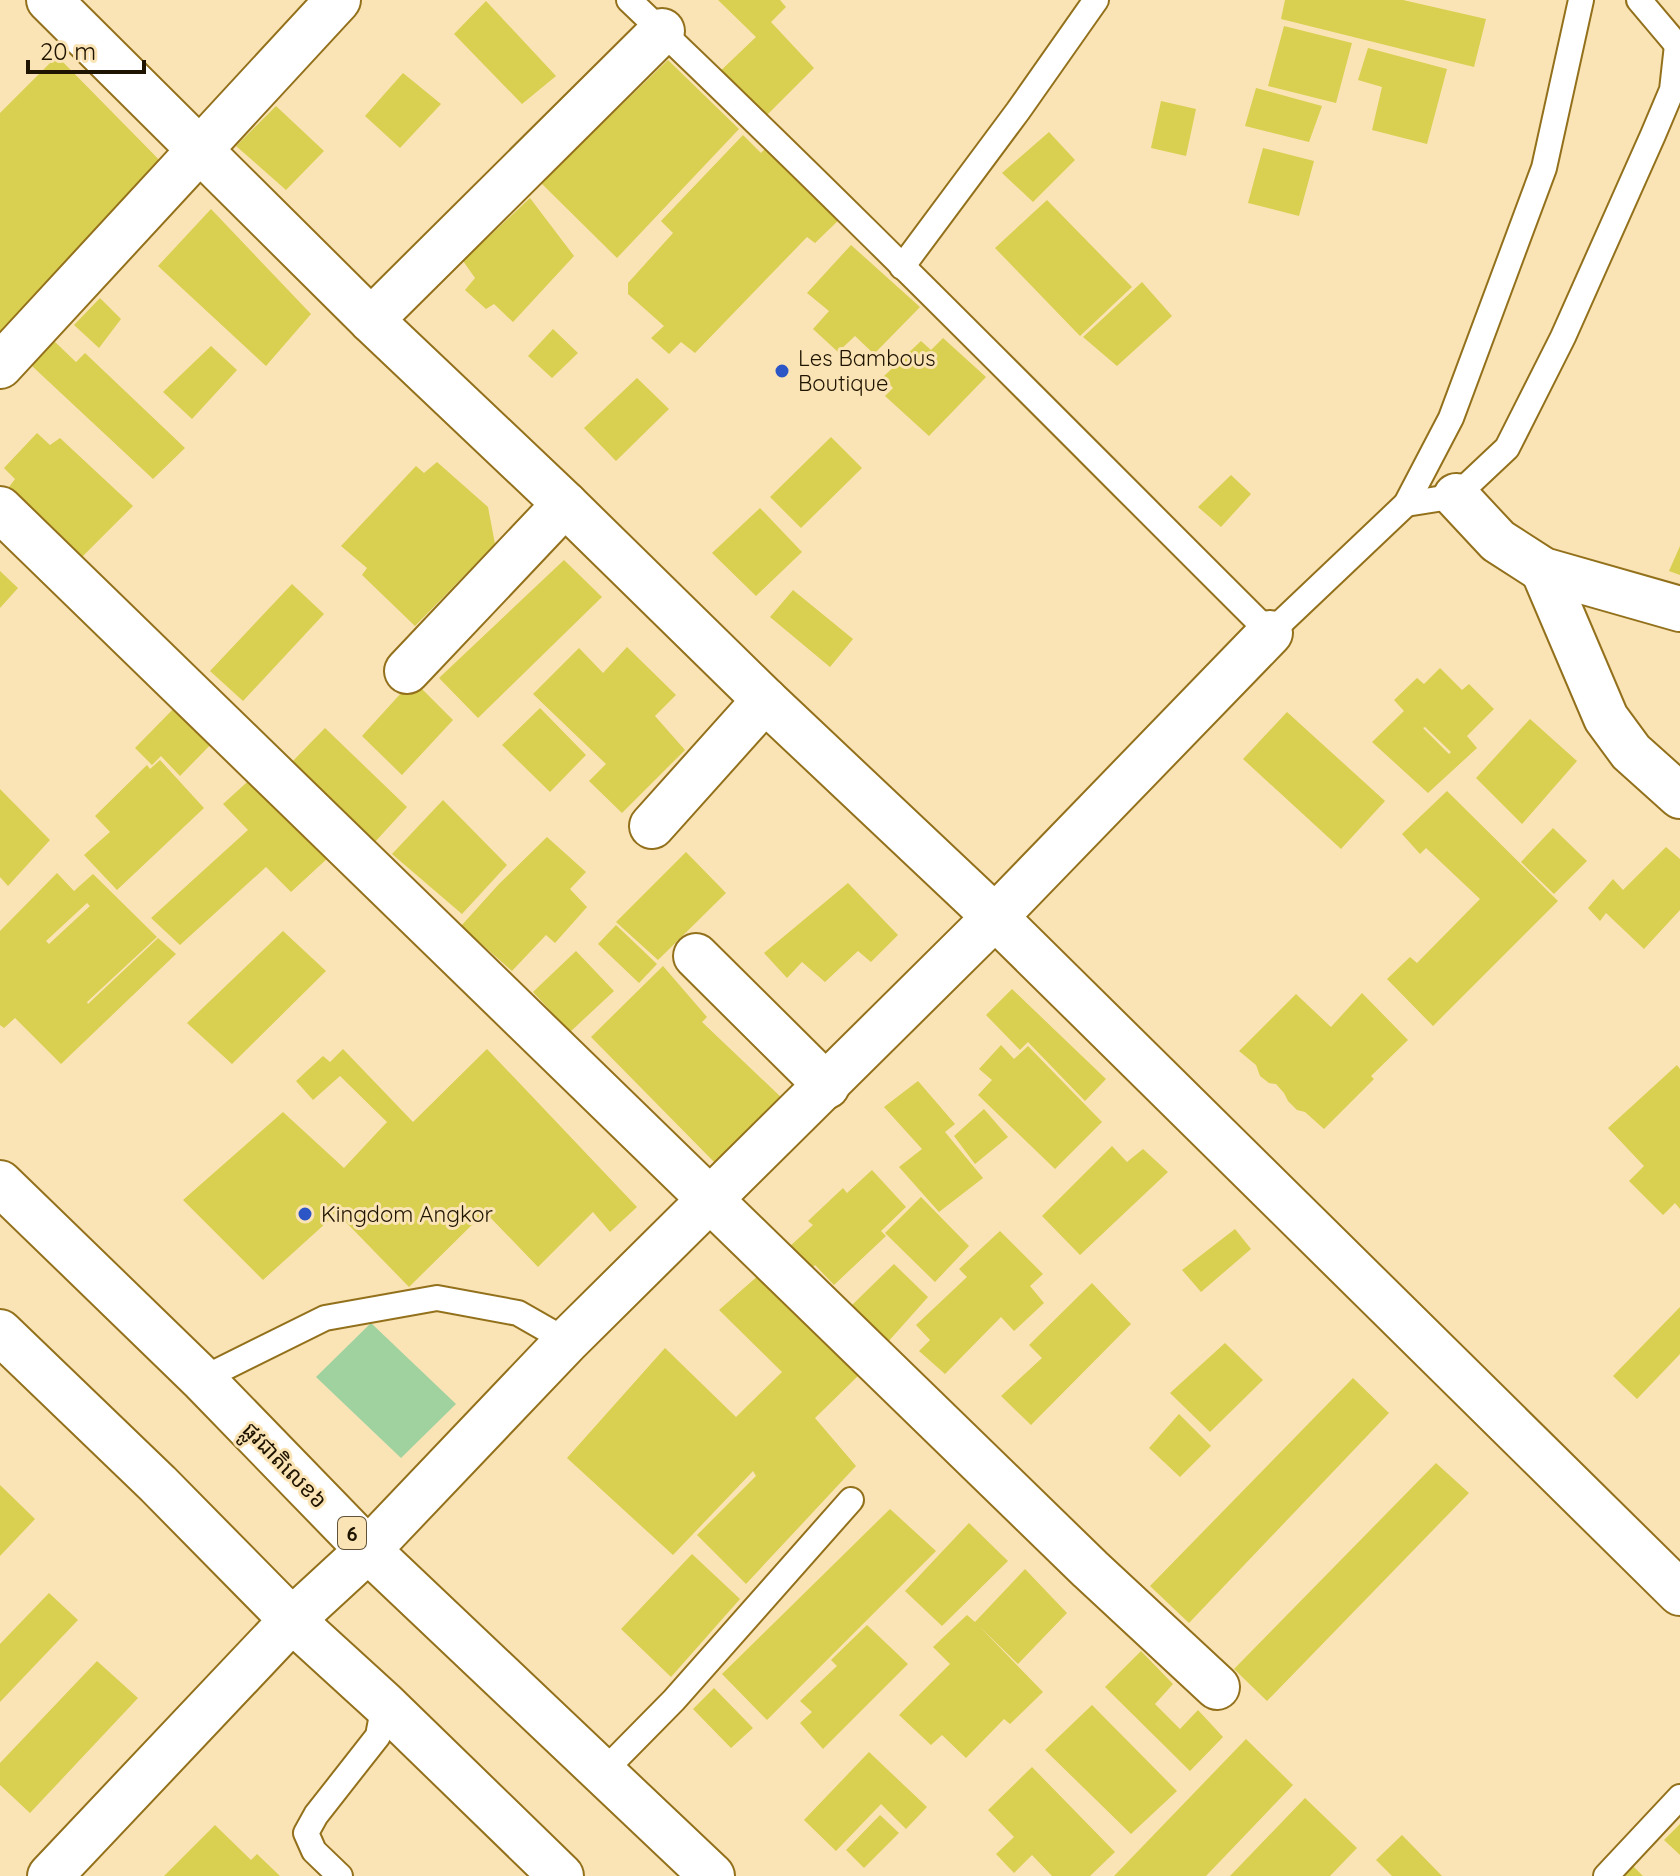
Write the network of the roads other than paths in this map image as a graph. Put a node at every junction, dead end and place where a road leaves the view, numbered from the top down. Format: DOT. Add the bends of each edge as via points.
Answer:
graph roads {
  1 [pos="49,0"];
  2 [pos="338,0"];
  3 [pos="629,0"];
  4 [pos="1096,0"];
  5 [pos="1581,0"];
  6 [pos="1639,0"];
  7 [pos="662,31"];
  8 [pos="1678,46"];
  9 [pos="200,148"];
  10 [pos="902,267"];
  11 [pos="371,320"];
  12 [pos="0,366"];
  13 [pos="1456,496"];
  14 [pos="565,504"];
  15 [pos="1406,504"];
  16 [pos="0,509"];
  17 [pos="1543,570"];
  18 [pos="1680,609"];
  19 [pos="1270,633"];
  20 [pos="407,671"];
  21 [pos="765,700"];
  22 [pos="1680,796"];
  23 [pos="652,826"];
  24 [pos="995,917"];
  25 [pos="696,956"];
  26 [pos="827,1086"];
  27 [pos="0,1183"];
  28 [pos="711,1199"];
  29 [pos="0,1332"];
  30 [pos="567,1341"];
  31 [pos="202,1379"];
  32 [pos="851,1500"];
  33 [pos="368,1550"];
  34 [pos="1680,1593"];
  35 [pos="292,1620"];
  36 [pos="1217,1687"];
  37 [pos="384,1704"];
  38 [pos="604,1771"];
  39 [pos="1680,1797"];
  40 [pos="50,1876"];
  41 [pos="340,1876"];
  42 [pos="561,1876"];
  43 [pos="712,1876"];
  44 [pos="1606,1876"];
  1 -- 9 [label="main road"];
  2 -- 9 [label="main road"];
  3 -- 7 [label="lane"];
  4 -- 10 [label="lane"];
  5 -- 15 [label="lane" via="1544,168 1451,418"];
  6 -- 8 [label="lane"];
  7 -- 10 [label="lane"];
  7 -- 11 [label="main road"];
  8 -- 13 [label="lane" via="1672,90 1563,337 1507,448"];
  9 -- 11 [label="main road"];
  9 -- 12 [label="main road"];
  10 -- 19 [label="lane"];
  11 -- 14 [label="main road"];
  13 -- 15 [label="lane"];
  13 -- 17 [label="main road" via="1498,541"];
  14 -- 20 [label="main road"];
  14 -- 21 [label="main road"];
  15 -- 19 [label="lane"];
  16 -- 28 [label="main road"];
  17 -- 18 [label="main road"];
  17 -- 22 [label="main road" via="1606,718 1631,752"];
  19 -- 24 [label="main road"];
  21 -- 23 [label="main road"];
  21 -- 24 [label="main road"];
  24 -- 26 [label="main road"];
  24 -- 34 [label="main road"];
  25 -- 26 [label="main road"];
  26 -- 28 [label="main road"];
  27 -- 31 [label="main road, ផ្លូវជាតិលេខ៦ / 6"];
  28 -- 30 [label="main road"];
  28 -- 36 [label="main road"];
  29 -- 35 [label="main road"];
  30 -- 31 [label="lane" via="518,1313 437,1298 325,1318"];
  30 -- 33 [label="main road"];
  31 -- 33 [label="main road, ផ្លូវជាតិលេខ៦ / 6"];
  32 -- 38 [label="lane"];
  33 -- 35 [label="main road"];
  33 -- 38 [label="main road, ផ្លូវជាតិលេខ៦ / 6"];
  35 -- 37 [label="main road"];
  35 -- 40 [label="main road"];
  37 -- 41 [label="lane" via="378,1736 306,1833 314,1851"];
  37 -- 42 [label="main road"];
  38 -- 43 [label="main road, ផ្លូវជាតិលេខ៦ / 6"];
  39 -- 44 [label="lane"];
}
